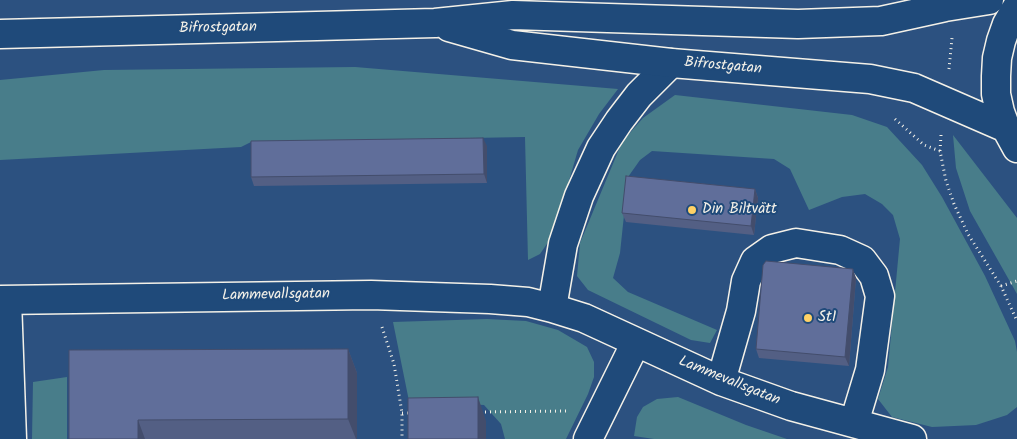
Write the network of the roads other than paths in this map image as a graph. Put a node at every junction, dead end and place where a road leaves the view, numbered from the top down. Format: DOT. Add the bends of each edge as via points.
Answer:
graph roads {
  1 [pos="989,0"];
  2 [pos="1017,7"];
  3 [pos="435,24"];
  4 [pos="0,34"];
  5 [pos="671,63"];
  6 [pos="1012,138"];
  7 [pos="4,300"];
  8 [pos="552,308"];
  9 [pos="636,342"];
  10 [pos="721,381"];
  11 [pos="854,423"];
  12 [pos="12,439"];
  13 [pos="588,439"];
  14 [pos="912,439"];
  1 -- 3 [label="main road, Bifrostgatan" via="881,21 807,24 513,14"];
  2 -- 6 [label="main road" via="1007,24 997,58 996,94"];
  3 -- 4 [label="main road, Bifrostgatan"];
  3 -- 5 [label="main road, Bifrostgatan" via="512,45"];
  5 -- 6 [label="main road, Bifrostgatan" via="870,79 914,88 947,102"];
  5 -- 8 [label="main road" via="639,95 602,148 579,196 563,244"];
  7 -- 8 [label="main road, Lammevallsgatan" via="372,295 490,299"];
  7 -- 12 [label="main road"];
  8 -- 9 [label="main road, Lammevallsgatan" via="584,318"];
  9 -- 10 [label="main road, Lammevallsgatan"];
  9 -- 13 [label="main road"];
  10 -- 11 [label="main road, Lammevallsgatan"];
  10 -- 11 [label="main road" via="746,281 755,261 772,249 796,243 840,250 862,260 874,276 880,296 870,370"];
  11 -- 14 [label="main road, Lammevallsgatan"];
}
